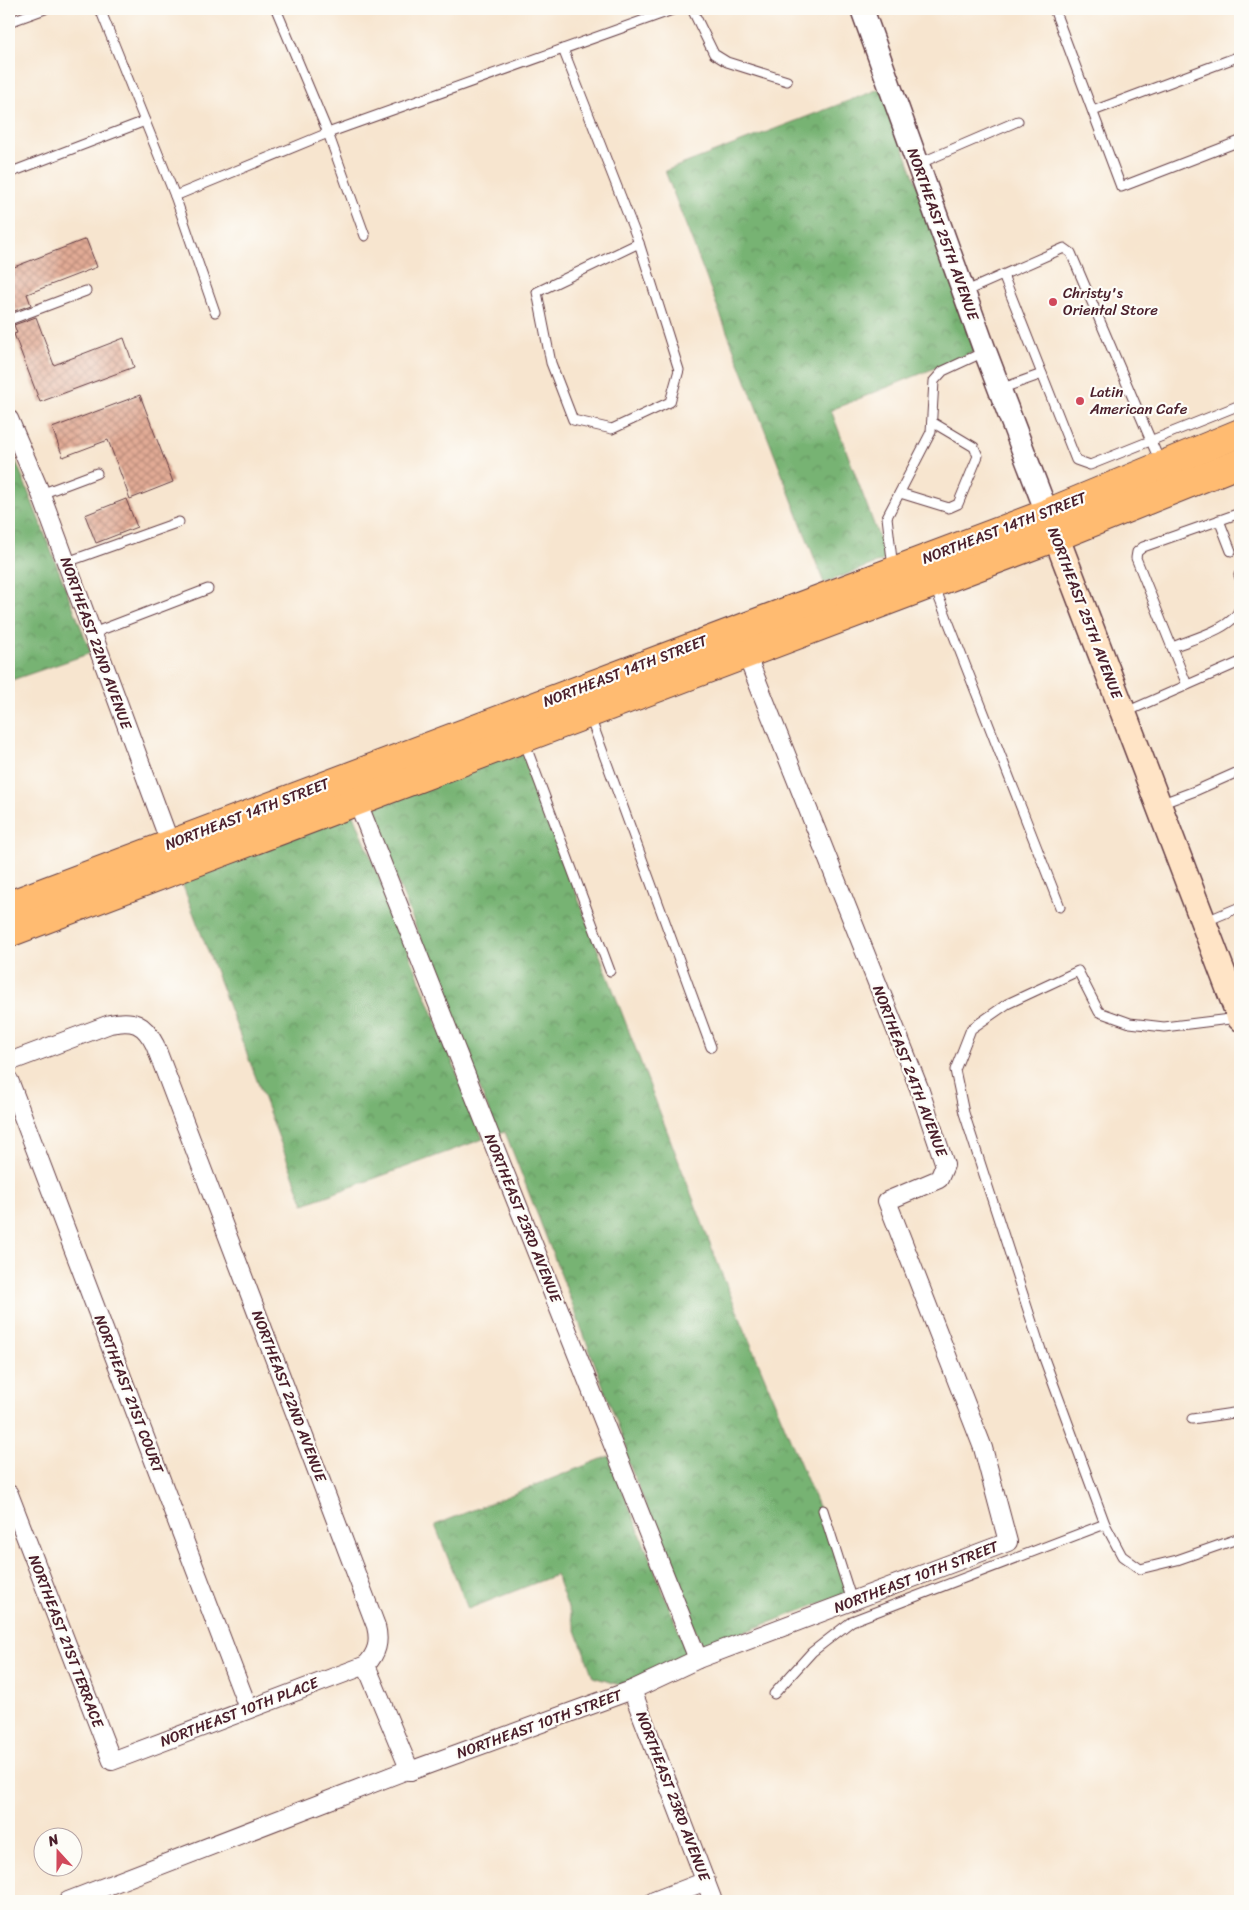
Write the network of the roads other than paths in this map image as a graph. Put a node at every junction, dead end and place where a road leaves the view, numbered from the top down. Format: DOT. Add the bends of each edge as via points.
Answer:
graph roads {
  1 [pos="45,9"];
  2 [pos="100,9"];
  3 [pos="276,9"];
  4 [pos="675,9"];
  5 [pos="692,9"];
  6 [pos="862,9"];
  7 [pos="1054,9"];
  8 [pos="9,22"];
  9 [pos="563,49"];
  10 [pos="1240,56"];
  11 [pos="787,81"];
  12 [pos="1093,111"];
  13 [pos="145,121"];
  14 [pos="1018,121"];
  15 [pos="328,134"];
  16 [pos="1240,141"];
  17 [pos="918,164"];
  18 [pos="9,173"];
  19 [pos="175,196"];
  20 [pos="365,236"];
  21 [pos="639,243"];
  22 [pos="1003,275"];
  23 [pos="86,291"];
  24 [pos="964,292"];
  25 [pos="215,312"];
  26 [pos="9,320"];
  27 [pos="985,352"];
  28 [pos="1042,374"];
  29 [pos="1000,389"];
  30 [pos="1240,405"];
  31 [pos="9,420"];
  32 [pos="932,422"];
  33 [pos="1206,433"];
  34 [pos="1240,433"];
  35 [pos="1156,454"];
  36 [pos="1240,463"];
  37 [pos="98,473"];
  38 [pos="900,493"];
  39 [pos="41,494"];
  40 [pos="1240,513"];
  41 [pos="1219,520"];
  42 [pos="179,522"];
  43 [pos="1052,525"];
  44 [pos="1231,552"];
  45 [pos="66,562"];
  46 [pos="893,571"];
  47 [pos="929,571"];
  48 [pos="208,589"];
  49 [pos="1240,608"];
  50 [pos="736,630"];
  51 [pos="93,633"];
  52 [pos="1172,647"];
  53 [pos="746,655"];
  54 [pos="1240,662"];
  55 [pos="1187,685"];
  56 [pos="584,701"];
  57 [pos="1123,713"];
  58 [pos="518,726"];
  59 [pos="1240,771"];
  60 [pos="347,776"];
  61 [pos="357,801"];
  62 [pos="1158,804"];
  63 [pos="175,856"];
  64 [pos="9,905"];
  65 [pos="1060,907"];
  66 [pos="1240,907"];
  67 [pos="1203,922"];
  68 [pos="9,933"];
  69 [pos="610,970"];
  70 [pos="1240,1018"];
  71 [pos="712,1046"];
  72 [pos="9,1062"];
  73 [pos="9,1080"];
  74 [pos="1240,1412"];
  75 [pos="1192,1419"];
  76 [pos="9,1494"];
  77 [pos="823,1510"];
  78 [pos="1105,1524"];
  79 [pos="1240,1538"];
  80 [pos="1008,1542"];
  81 [pos="852,1601"];
  82 [pos="698,1659"];
  83 [pos="366,1665"];
  84 [pos="632,1690"];
  85 [pos="774,1694"];
  86 [pos="248,1708"];
  87 [pos="112,1760"];
  88 [pos="410,1771"];
  89 [pos="706,1881"];
  90 [pos="68,1901"];
  91 [pos="654,1901"];
  92 [pos="713,1901"];
  1 -- 8 [label="lane"];
  2 -- 13 [label="lane"];
  3 -- 15 [label="lane"];
  4 -- 9 [label="lane"];
  5 -- 11 [label="lane" via="714,54 727,62"];
  6 -- 17 [label="street, NORTHEAST 25TH AVENUE"];
  7 -- 12 [label="lane"];
  9 -- 15 [label="lane"];
  9 -- 21 [label="lane"];
  10 -- 12 [label="lane"];
  12 -- 16 [label="lane" via="1122,187"];
  13 -- 18 [label="lane"];
  13 -- 19 [label="lane"];
  14 -- 17 [label="lane"];
  15 -- 19 [label="lane"];
  15 -- 20 [label="lane"];
  17 -- 24 [label="street, NORTHEAST 25TH AVENUE"];
  19 -- 25 [label="lane"];
  21 -- 21 [label="lane" via="678,370 670,402 612,428 572,420 551,363 537,292"];
  22 -- 24 [label="lane"];
  22 -- 28 [label="lane"];
  22 -- 35 [label="lane" via="1064,248 1071,253"];
  23 -- 26 [label="lane"];
  24 -- 27 [label="street, NORTHEAST 25TH AVENUE"];
  27 -- 29 [label="street, NORTHEAST 25TH AVENUE"];
  27 -- 32 [label="lane" via="943,370 934,381"];
  28 -- 29 [label="lane"];
  28 -- 35 [label="lane" via="1076,460 1090,465"];
  29 -- 43 [label="street, NORTHEAST 25TH AVENUE"];
  30 -- 33 [label="lane"];
  31 -- 39 [label="street, NORTHEAST 22ND AVENUE"];
  32 -- 38 [label="lane" via="931,432"];
  32 -- 38 [label="lane" via="974,447 978,456 958,504 949,508"];
  33 -- 34 [label="main road, NORTHEAST 14TH STREET"];
  33 -- 35 [label="main road, NORTHEAST 14TH STREET"];
  35 -- 43 [label="main road, NORTHEAST 14TH STREET"];
  36 -- 43 [label="main road, NORTHEAST 14TH STREET"];
  37 -- 39 [label="lane"];
  38 -- 46 [label="lane" via="887,517"];
  39 -- 45 [label="street, NORTHEAST 22ND AVENUE"];
  40 -- 41 [label="lane"];
  41 -- 44 [label="lane"];
  41 -- 52 [label="lane" via="1137,552 1136,558"];
  42 -- 45 [label="lane"];
  43 -- 47 [label="main road, NORTHEAST 14TH STREET"];
  43 -- 57 [label="main road, NORTHEAST 25TH AVENUE"];
  45 -- 51 [label="street, NORTHEAST 22ND AVENUE"];
  46 -- 47 [label="main road, NORTHEAST 14TH STREET"];
  46 -- 50 [label="main road, NORTHEAST 14TH STREET"];
  47 -- 53 [label="main road, NORTHEAST 14TH STREET"];
  47 -- 65 [label="lane"];
  48 -- 51 [label="lane"];
  49 -- 52 [label="lane" via="1228,624"];
  50 -- 53 [label="street, NORTHEAST 24TH AVENUE"];
  50 -- 56 [label="main road, NORTHEAST 14TH STREET"];
  51 -- 63 [label="street, NORTHEAST 22ND AVENUE"];
  52 -- 55 [label="lane"];
  53 -- 56 [label="main road, NORTHEAST 14TH STREET"];
  53 -- 80 [label="street, NORTHEAST 24TH AVENUE" via="919,1088 945,1165 939,1179 887,1201 983,1448"];
  54 -- 55 [label="lane"];
  55 -- 57 [label="lane"];
  56 -- 58 [label="main road, NORTHEAST 14TH STREET"];
  56 -- 71 [label="lane"];
  57 -- 62 [label="main road, NORTHEAST 25TH AVENUE"];
  58 -- 60 [label="main road, NORTHEAST 14TH STREET"];
  58 -- 61 [label="main road, NORTHEAST 14TH STREET"];
  58 -- 69 [label="lane"];
  59 -- 62 [label="lane"];
  60 -- 61 [label="street, NORTHEAST 23RD AVENUE"];
  60 -- 63 [label="main road, NORTHEAST 14TH STREET"];
  61 -- 63 [label="main road, NORTHEAST 14TH STREET"];
  61 -- 82 [label="street, NORTHEAST 23RD AVENUE"];
  62 -- 67 [label="main road, NORTHEAST 25TH AVENUE"];
  63 -- 64 [label="main road, NORTHEAST 14TH STREET"];
  63 -- 68 [label="main road, NORTHEAST 14TH STREET"];
  66 -- 67 [label="lane"];
  67 -- 70 [label="main road, NORTHEAST 25TH AVENUE"];
  70 -- 78 [label="lane" via="1164,1027 1130,1022 1099,1012 1078,971 1007,1004 971,1029 955,1070 964,1112 1035,1331"];
  72 -- 83 [label="street, NORTHEAST 22ND AVENUE" via="110,1024 125,1021 138,1024 149,1033 376,1626 377,1648"];
  73 -- 86 [label="street, NORTHEAST 21ST COURT"];
  74 -- 75 [label="lane"];
  76 -- 87 [label="street, NORTHEAST 21ST TERRACE"];
  77 -- 81 [label="lane"];
  78 -- 79 [label="lane" via="1122,1556 1140,1569"];
  78 -- 85 [label="lane" via="852,1621 812,1652"];
  80 -- 81 [label="street, NORTHEAST 10TH STREET"];
  81 -- 82 [label="street, NORTHEAST 10TH STREET"];
  82 -- 84 [label="street, NORTHEAST 10TH STREET"];
  83 -- 86 [label="street, NORTHEAST 10TH PLACE"];
  83 -- 88 [label="street"];
  84 -- 88 [label="street, NORTHEAST 10TH STREET"];
  84 -- 89 [label="street, NORTHEAST 23RD AVENUE"];
  86 -- 87 [label="street, NORTHEAST 10TH PLACE"];
  88 -- 90 [label="street, NORTHEAST 10TH STREET"];
  89 -- 91 [label="street"];
  89 -- 92 [label="street, NORTHEAST 23RD AVENUE"];
}
